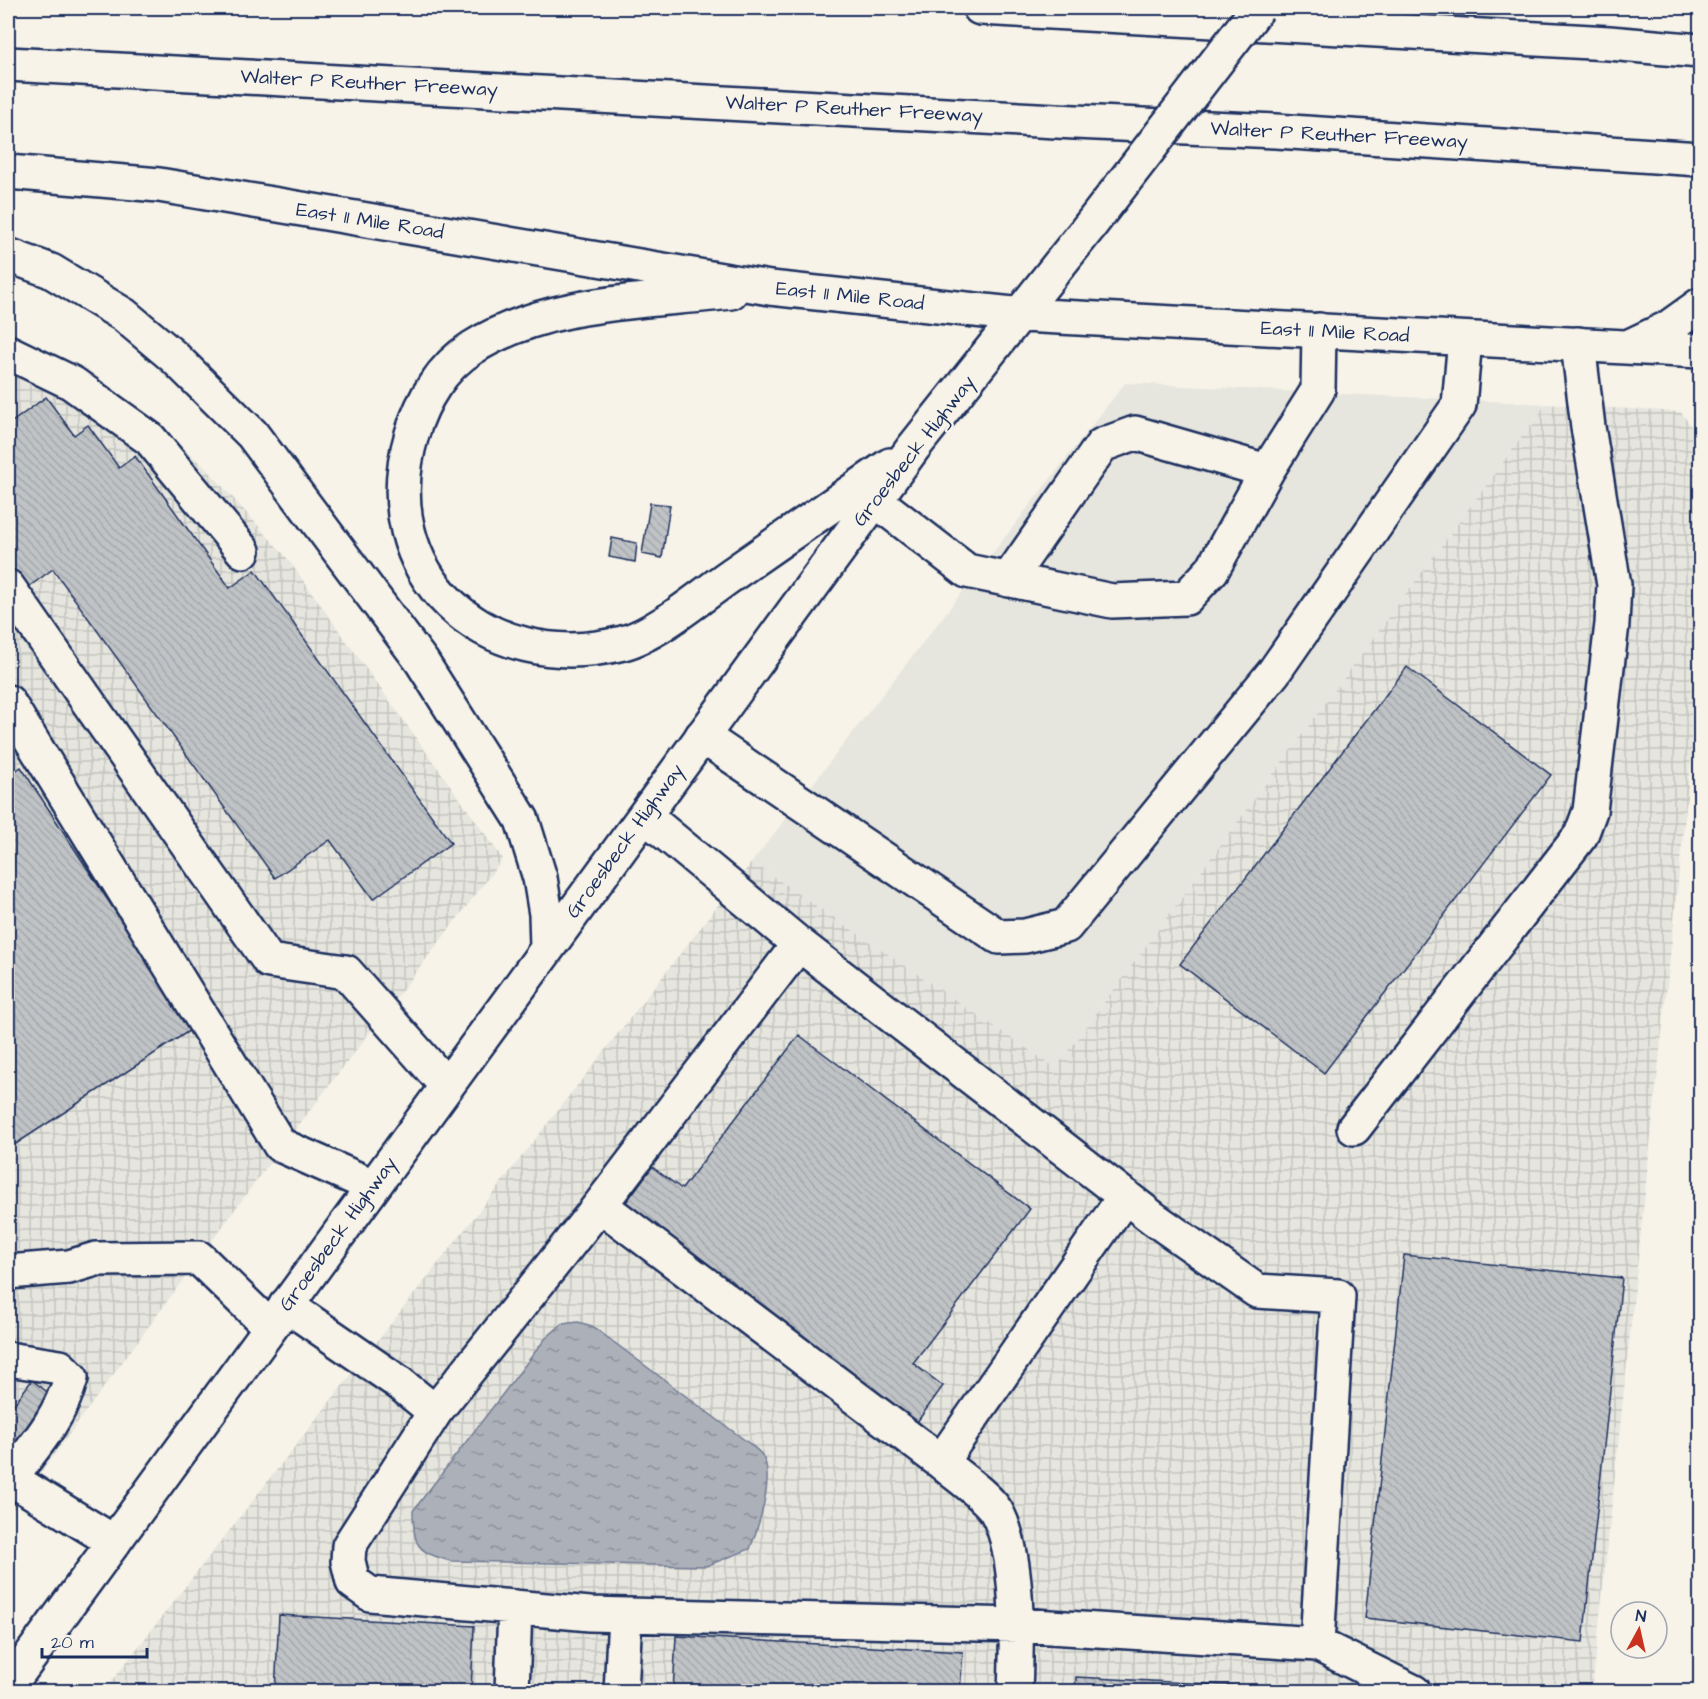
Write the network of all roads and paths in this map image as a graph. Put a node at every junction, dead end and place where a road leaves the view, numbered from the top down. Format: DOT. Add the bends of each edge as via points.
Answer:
graph roads {
  1 [pos="980,8"];
  2 [pos="1258,8"];
  3 [pos="1701,51"];
  4 [pos="8,64"];
  5 [pos="1701,159"];
  6 [pos="8,172"];
  7 [pos="8,255"];
  8 [pos="770,288"];
  9 [pos="1701,305"];
  10 [pos="1022,315"];
  11 [pos="1319,330"];
  12 [pos="1465,339"];
  13 [pos="1578,344"];
  14 [pos="1628,347"];
  15 [pos="1701,351"];
  16 [pos="8,352"];
  17 [pos="913,448"];
  18 [pos="1267,471"];
  19 [pos="875,500"];
  20 [pos="243,550"];
  21 [pos="1008,580"];
  22 [pos="8,587"];
  23 [pos="8,702"];
  24 [pos="702,736"];
  25 [pos="645,816"];
  26 [pos="798,944"];
  27 [pos="547,948"];
  28 [pos="446,1085"];
  29 [pos="1354,1128"];
  30 [pos="373,1186"];
  31 [pos="1125,1196"];
  32 [pos="600,1205"];
  33 [pos="8,1272"];
  34 [pos="278,1316"];
  35 [pos="8,1359"];
  36 [pos="435,1412"];
  37 [pos="942,1462"];
  38 [pos="9,1477"];
  39 [pos="114,1542"];
  40 [pos="516,1607"];
  41 [pos="625,1616"];
  42 [pos="1018,1625"];
  43 [pos="1317,1644"];
  44 [pos="8,1687"];
  45 [pos="513,1692"];
  46 [pos="621,1692"];
  47 [pos="1016,1692"];
  48 [pos="1414,1692"];
  1 -- 3 [label="main road"];
  2 -- 10 [label="main road, Groesbeck Highway, bridge"];
  4 -- 5 [label="main road, Walter P Reuther Freeway" via="1276,131"];
  6 -- 8 [label="main road, East 11 Mile Road" via="159,185"];
  7 -- 27 [label="main road" via="51,271 124,315 174,357 252,434 422,662 522,820 540,878"];
  8 -- 10 [label="main road, East 11 Mile Road"];
  8 -- 17 [label="main road" via="557,312 471,348 444,371 418,414 404,460 402,507 425,576 451,607 528,647 580,651 626,642 678,615"];
  9 -- 14 [label="main road" via="1668,328"];
  10 -- 11 [label="main road, East 11 Mile Road"];
  10 -- 17 [label="main road, Groesbeck Highway"];
  11 -- 12 [label="main road, East 11 Mile Road"];
  11 -- 18 [label="main road" via="1318,390"];
  12 -- 13 [label="main road, East 11 Mile Road"];
  12 -- 24 [label="main road" via="1459,405 1274,672 1066,926 1025,936 999,937"];
  13 -- 14 [label="main road, East 11 Mile Road"];
  13 -- 29 [label="main road" via="1614,585 1590,811 1581,835"];
  14 -- 15 [label="main road, East 11 Mile Road"];
  16 -- 20 [label="main road" via="72,383 150,439"];
  17 -- 19 [label="main road, Groesbeck Highway"];
  18 -- 21 [label="main road" via="1212,570 1186,598 1112,601"];
  18 -- 21 [label="main road" via="1135,433 1102,445"];
  19 -- 21 [label="main road" via="967,571"];
  19 -- 24 [label="main road, Groesbeck Highway"];
  22 -- 28 [label="main road" via="269,961 346,972"];
  23 -- 30 [label="main road" via="280,1145"];
  24 -- 25 [label="main road, Groesbeck Highway"];
  25 -- 26 [label="main road"];
  25 -- 27 [label="main road, Groesbeck Highway"];
  26 -- 31 [label="main road"];
  26 -- 32 [label="main road"];
  27 -- 28 [label="main road, Groesbeck Highway"];
  28 -- 30 [label="main road, Groesbeck Highway"];
  30 -- 34 [label="main road, Groesbeck Highway"];
  31 -- 37 [label="main road"];
  31 -- 43 [label="main road" via="1257,1292 1338,1296"];
  32 -- 36 [label="main road"];
  32 -- 37 [label="main road"];
  33 -- 34 [label="main road" via="69,1267 96,1259 199,1258"];
  34 -- 36 [label="main road" via="398,1382"];
  34 -- 39 [label="main road, Groesbeck Highway"];
  35 -- 38 [label="main road" via="60,1367 71,1378 65,1401 49,1428"];
  36 -- 40 [label="main road" via="350,1546 348,1561 353,1582 370,1594"];
  37 -- 42 [label="main road" via="995,1509 1007,1536"];
  38 -- 39 [label="main road"];
  39 -- 44 [label="main road, Groesbeck Highway"];
  40 -- 41 [label="main road"];
  40 -- 45 [label="main road"];
  41 -- 42 [label="main road"];
  41 -- 46 [label="main road"];
  42 -- 43 [label="main road"];
  42 -- 47 [label="main road"];
  43 -- 48 [label="main road"];
}
